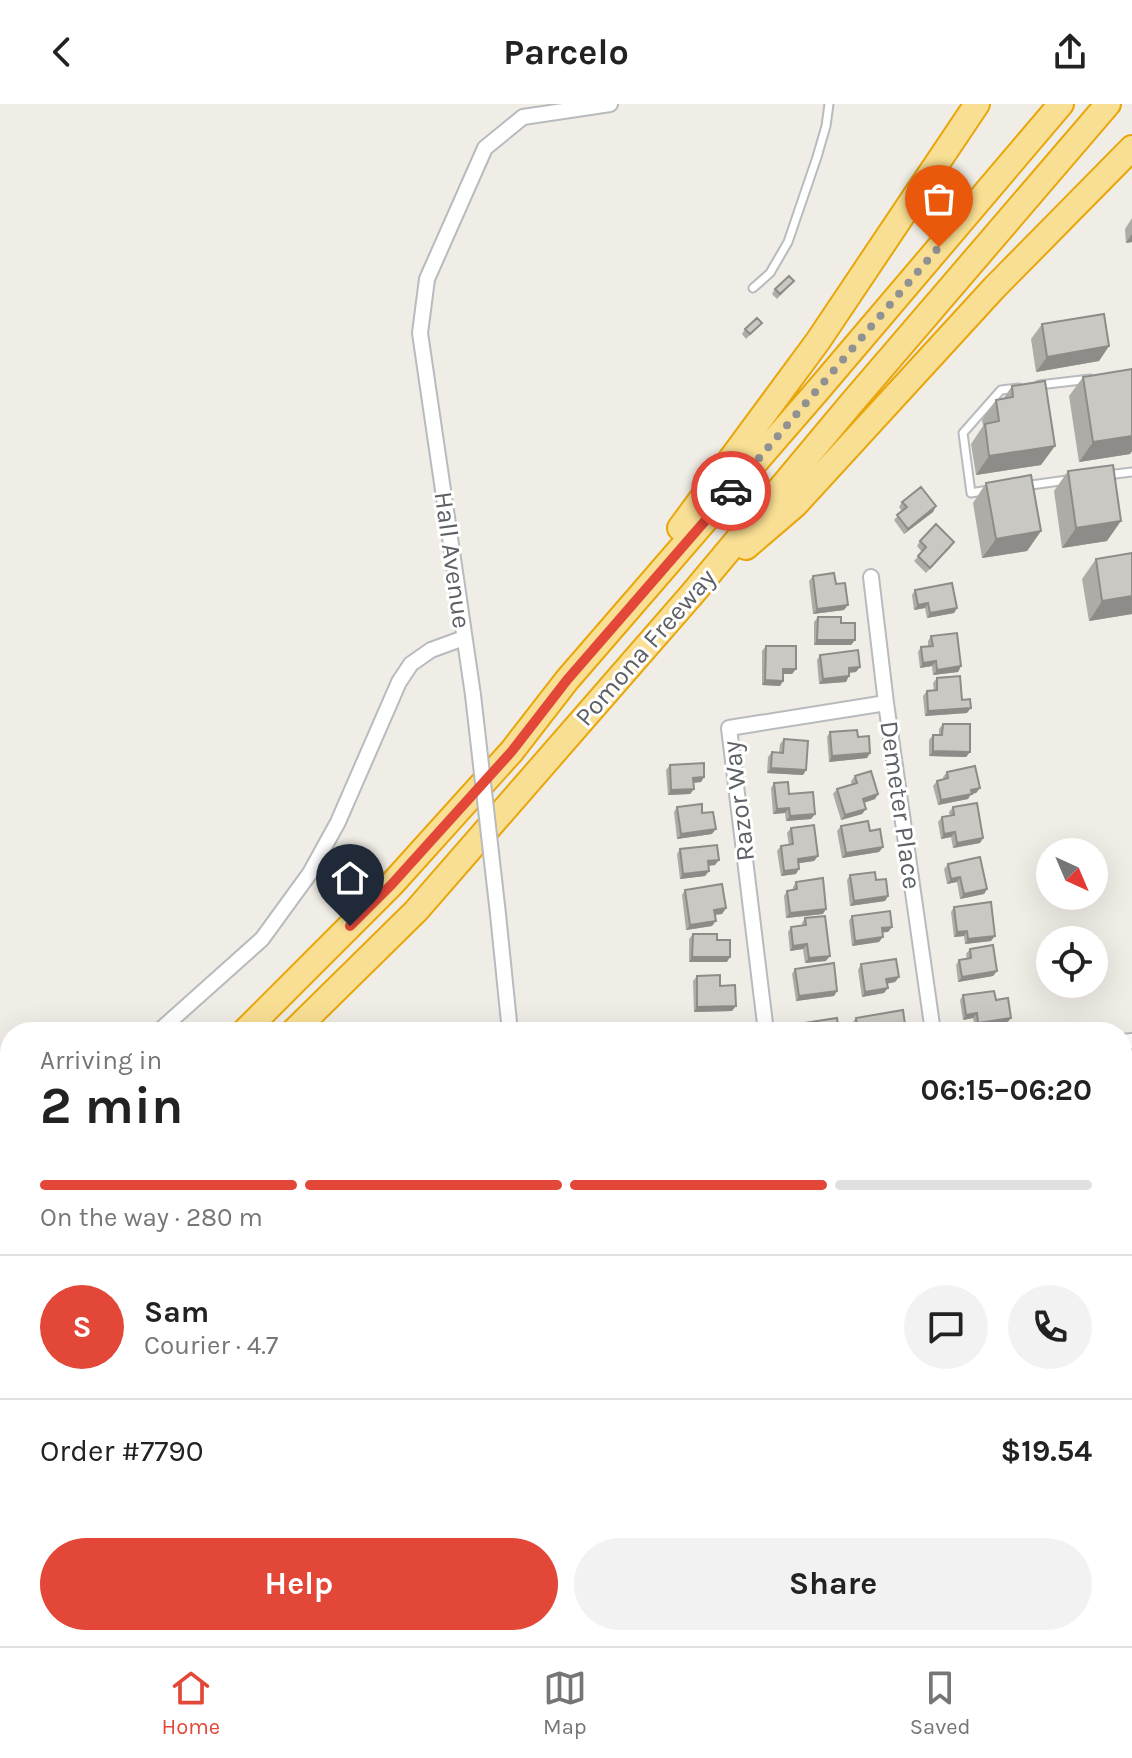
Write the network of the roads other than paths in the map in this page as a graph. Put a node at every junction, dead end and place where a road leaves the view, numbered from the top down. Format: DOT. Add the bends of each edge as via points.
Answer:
graph roads {
  1 [pos="610,104"];
  2 [pos="829,104"];
  3 [pos="977,104"];
  4 [pos="1061,104"];
  5 [pos="1108,104"];
  6 [pos="1132,148"];
  7 [pos="753,288"];
  8 [pos="1103,377"];
  9 [pos="1132,472"];
  10 [pos="1103,476"];
  11 [pos="1074,479"];
  12 [pos="1015,487"];
  13 [pos="1000,489"];
  14 [pos="871,577"];
  15 [pos="693,593"];
  16 [pos="464,638"];
  17 [pos="567,680"];
  18 [pos="886,703"];
  19 [pos="169,1022"];
  20 [pos="254,1022"];
  21 [pos="303,1022"];
  22 [pos="509,1022"];
  23 [pos="765,1022"];
  24 [pos="932,1022"];
  1 -- 16 [label="street, Hall Avenue" via="523,117 485,148 427,279 420,333"];
  2 -- 7 [label="lane" via="788,242 770,273"];
  3 -- 17 [label="highway" via="818,341"];
  4 -- 17 [label="highway, Pomona Freeway"];
  5 -- 15 [label="highway, Pomona Freeway"];
  6 -- 15 [label="highway" via="994,288 795,505"];
  8 -- 13 [label="lane" via="1001,390 963,433 971,493"];
  9 -- 10 [label="lane"];
  11 -- 12 [label="lane"];
  14 -- 18 [label="street, Demeter Place"];
  15 -- 21 [label="highway, Pomona Freeway" via="416,911"];
  16 -- 19 [label="street" via="411,664 310,873 262,939"];
  16 -- 22 [label="street, Hall Avenue, bridge"];
  17 -- 20 [label="highway, Pomona Freeway" via="512,751 392,884"];
  18 -- 23 [label="street, Razor Way" via="729,728"];
  18 -- 24 [label="street, Demeter Place"];
}
